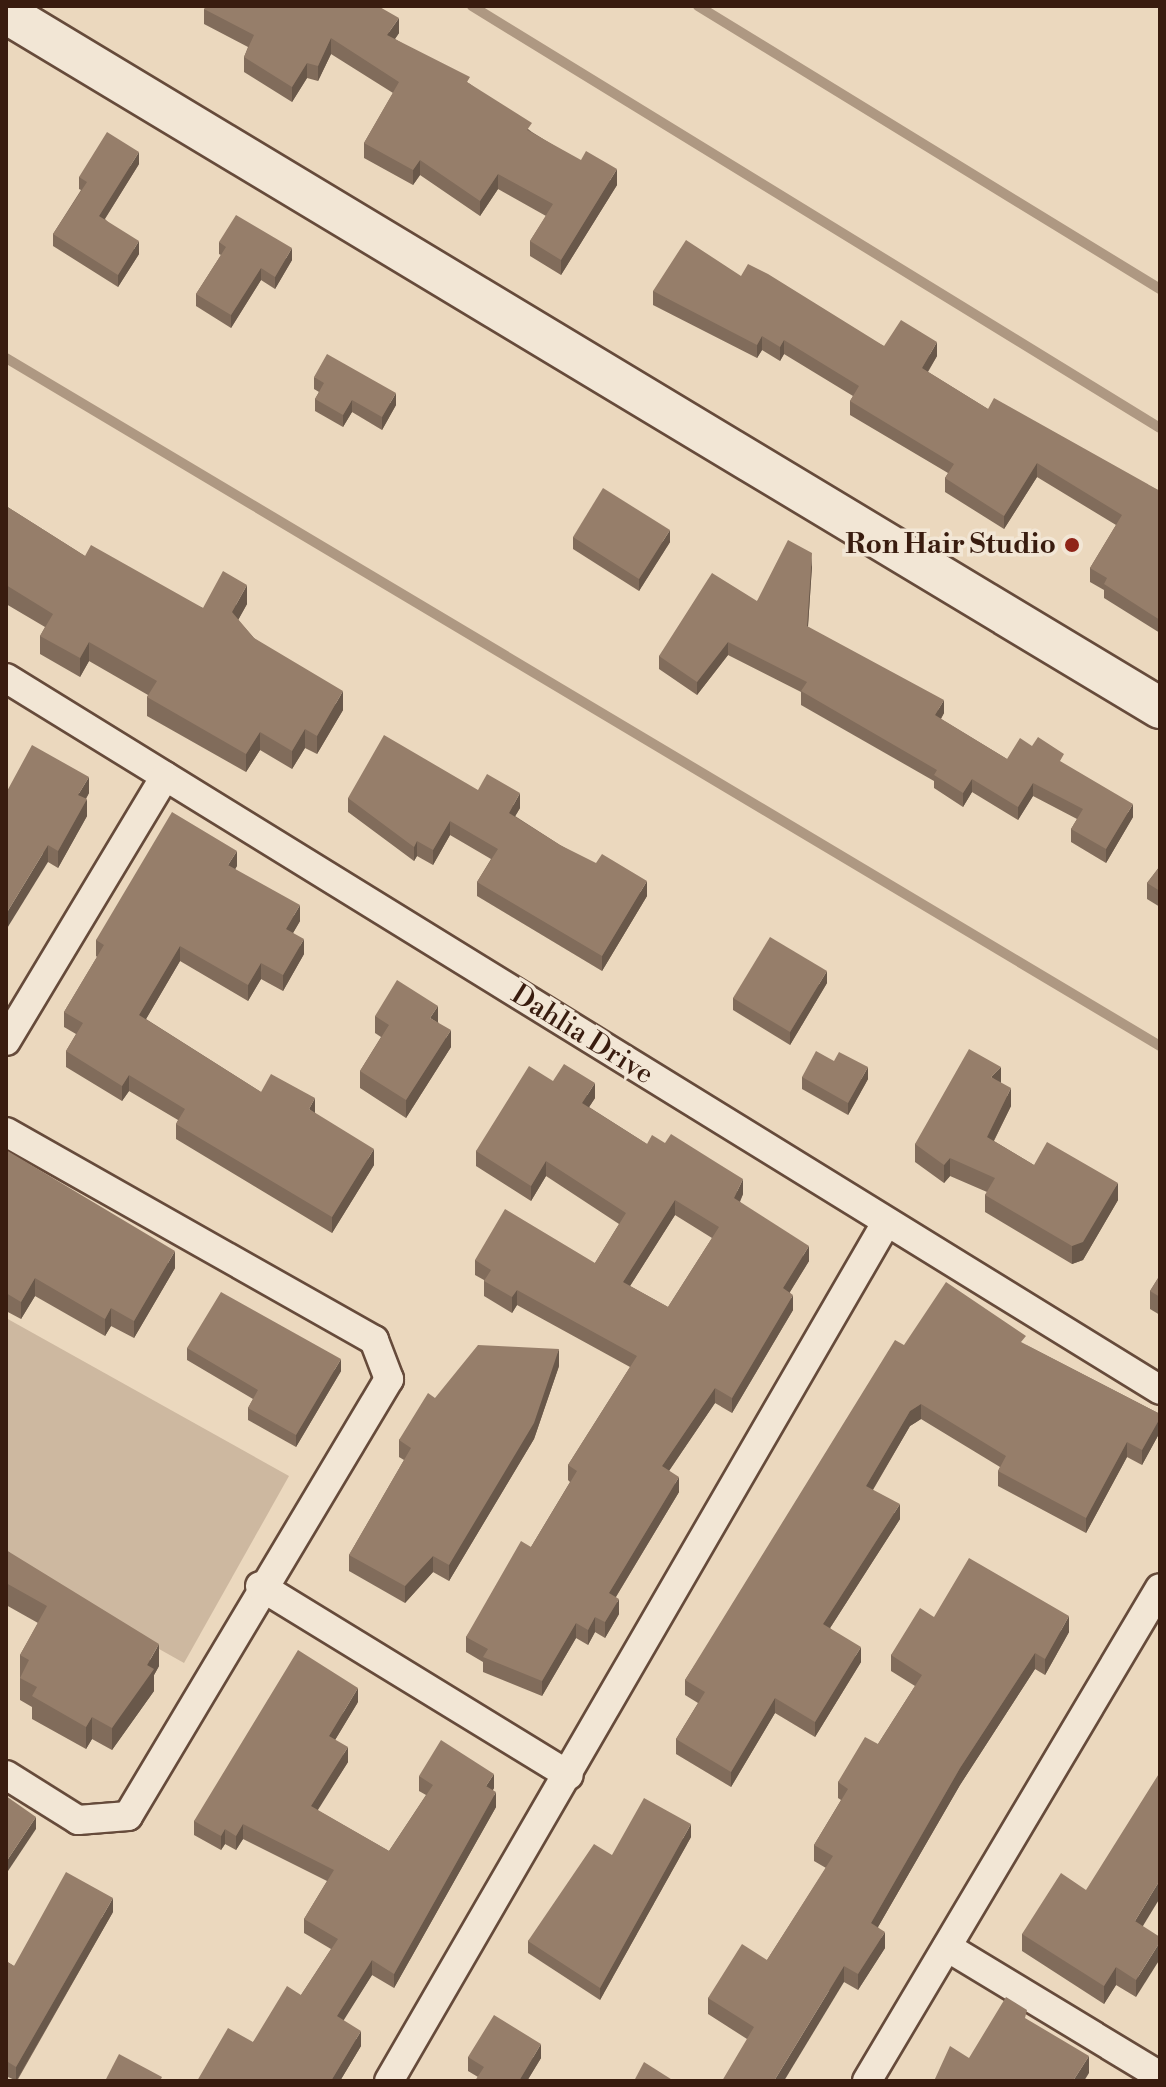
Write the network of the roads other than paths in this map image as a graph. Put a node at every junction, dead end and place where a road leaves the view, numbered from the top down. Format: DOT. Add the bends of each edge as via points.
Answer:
graph roads {
  1 [pos="6,13"];
  2 [pos="6,678"];
  3 [pos="1160,708"];
  4 [pos="165,776"];
  5 [pos="6,1041"];
  6 [pos="6,1132"];
  7 [pos="886,1223"];
  8 [pos="1160,1390"];
  9 [pos="260,1586"];
  10 [pos="1160,1588"];
  11 [pos="6,1775"];
  12 [pos="569,1775"];
  13 [pos="947,1947"];
  14 [pos="1160,2076"];
  15 [pos="389,2081"];
  16 [pos="867,2081"];
  1 -- 3 [label="main road"];
  2 -- 4 [label="street, Dahlia Drive"];
  4 -- 5 [label="street"];
  4 -- 7 [label="street, Dahlia Drive"];
  6 -- 9 [label="street" via="374,1340 386,1359 389,1379"];
  7 -- 8 [label="street, Dahlia Drive"];
  7 -- 12 [label="street"];
  9 -- 11 [label="street" via="128,1816 78,1820"];
  9 -- 12 [label="street"];
  10 -- 13 [label="street"];
  12 -- 15 [label="street"];
  13 -- 14 [label="street"];
  13 -- 16 [label="street"];
}
